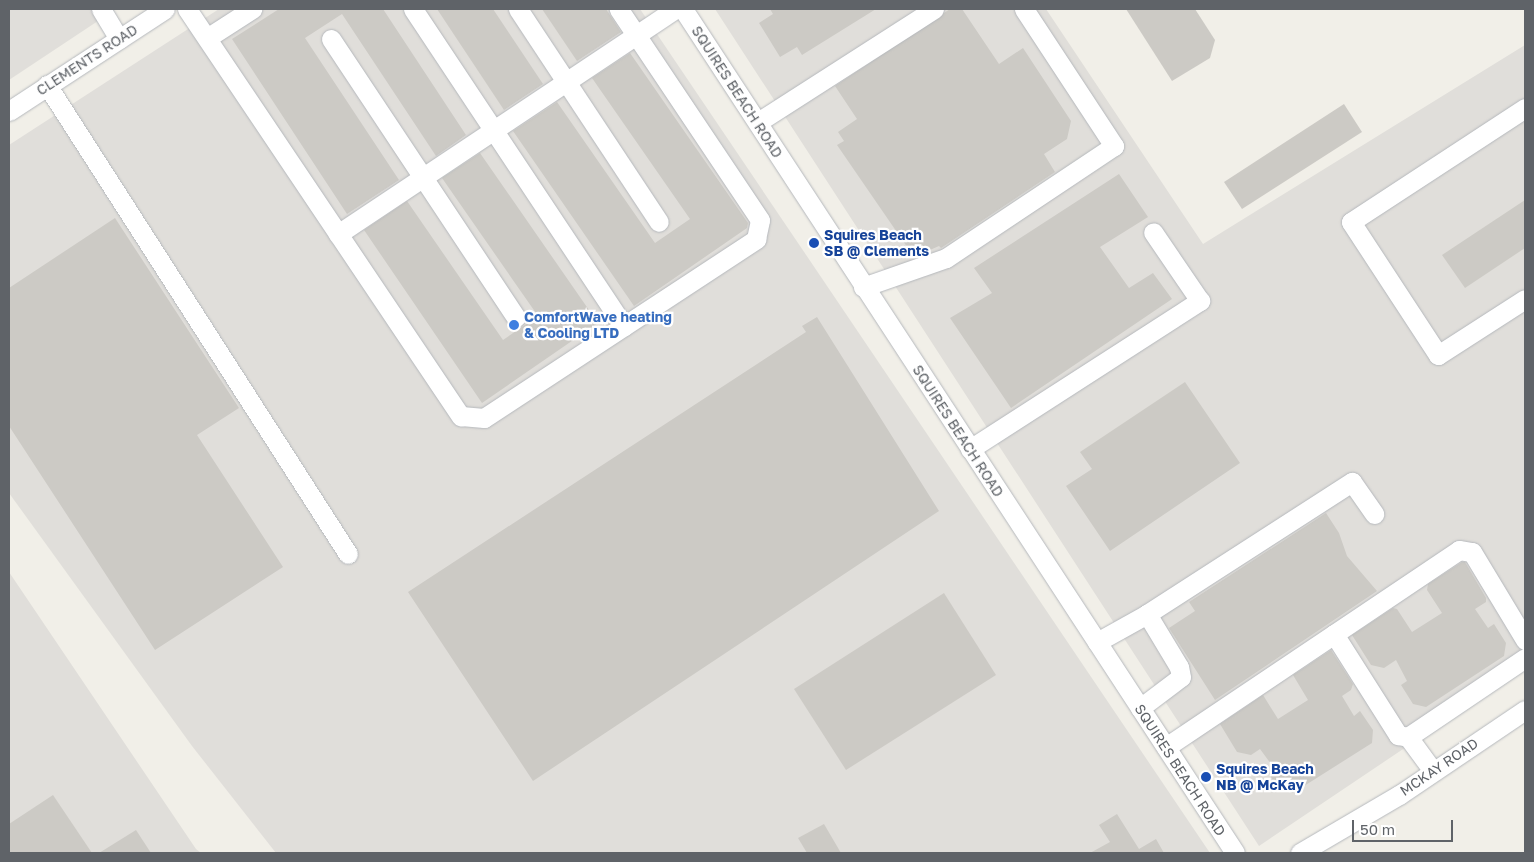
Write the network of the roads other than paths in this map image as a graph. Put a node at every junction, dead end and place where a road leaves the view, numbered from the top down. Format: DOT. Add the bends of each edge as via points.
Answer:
graph roads {
  1 [pos="101,9"];
  2 [pos="187,9"];
  3 [pos="252,9"];
  4 [pos="413,9"];
  5 [pos="518,9"];
  6 [pos="619,9"];
  7 [pos="676,9"];
  8 [pos="683,9"];
  9 [pos="934,9"];
  10 [pos="1024,9"];
  11 [pos="156,11"];
  12 [pos="637,36"];
  13 [pos="207,38"];
  14 [pos="119,39"];
  15 [pos="331,39"];
  16 [pos="566,82"];
  17 [pos="48,85"];
  18 [pos="11,105"];
  19 [pos="1525,108"];
  20 [pos="758,122"];
  21 [pos="494,128"];
  22 [pos="422,177"];
  23 [pos="659,222"];
  24 [pos="1153,232"];
  25 [pos="338,234"];
  26 [pos="863,287"];
  27 [pos="1525,298"];
  28 [pos="516,317"];
  29 [pos="624,326"];
  30 [pos="970,449"];
  31 [pos="1374,514"];
  32 [pos="348,554"];
  33 [pos="1147,614"];
  34 [pos="1334,634"];
  35 [pos="1525,640"];
  36 [pos="1097,642"];
  37 [pos="1525,658"];
  38 [pos="1140,708"];
  39 [pos="1525,710"];
  40 [pos="1408,737"];
  41 [pos="1166,747"];
  42 [pos="1433,771"];
  43 [pos="1235,853"];
  44 [pos="1300,853"];
  1 -- 14 [label="street"];
  2 -- 13 [label="street"];
  3 -- 13 [label="street"];
  4 -- 21 [label="street"];
  5 -- 16 [label="street"];
  6 -- 12 [label="street"];
  7 -- 12 [label="street"];
  8 -- 20 [label="street, SQUIRES BEACH ROAD"];
  9 -- 20 [label="street"];
  10 -- 26 [label="street" via="1114,146 946,258"];
  11 -- 14 [label="street, CLEMENTS ROAD"];
  12 -- 16 [label="street"];
  12 -- 29 [label="street" via="760,220 756,239"];
  13 -- 25 [label="street"];
  14 -- 17 [label="street, CLEMENTS ROAD"];
  15 -- 22 [label="street"];
  16 -- 21 [label="street"];
  16 -- 23 [label="street"];
  17 -- 18 [label="street, CLEMENTS ROAD"];
  17 -- 32 [label="street"];
  19 -- 27 [label="street" via="1351,222 1438,355"];
  20 -- 26 [label="street, SQUIRES BEACH ROAD"];
  21 -- 22 [label="street"];
  21 -- 29 [label="street"];
  22 -- 25 [label="street"];
  22 -- 28 [label="street"];
  24 -- 30 [label="street" via="1200,300"];
  25 -- 29 [label="street" via="461,416 484,418"];
  26 -- 30 [label="street, SQUIRES BEACH ROAD"];
  30 -- 36 [label="street, SQUIRES BEACH ROAD"];
  31 -- 33 [label="street" via="1352,482"];
  33 -- 36 [label="street"];
  33 -- 38 [label="street" via="1179,668 1181,677"];
  34 -- 35 [label="street" via="1459,550 1472,552"];
  34 -- 40 [label="street" via="1398,735"];
  34 -- 41 [label="street"];
  36 -- 38 [label="street, SQUIRES BEACH ROAD"];
  37 -- 40 [label="street"];
  38 -- 41 [label="street, SQUIRES BEACH ROAD"];
  39 -- 42 [label="street, MCKAY ROAD"];
  40 -- 42 [label="street"];
  41 -- 43 [label="street, SQUIRES BEACH ROAD"];
  42 -- 44 [label="street, MCKAY ROAD"];
}
